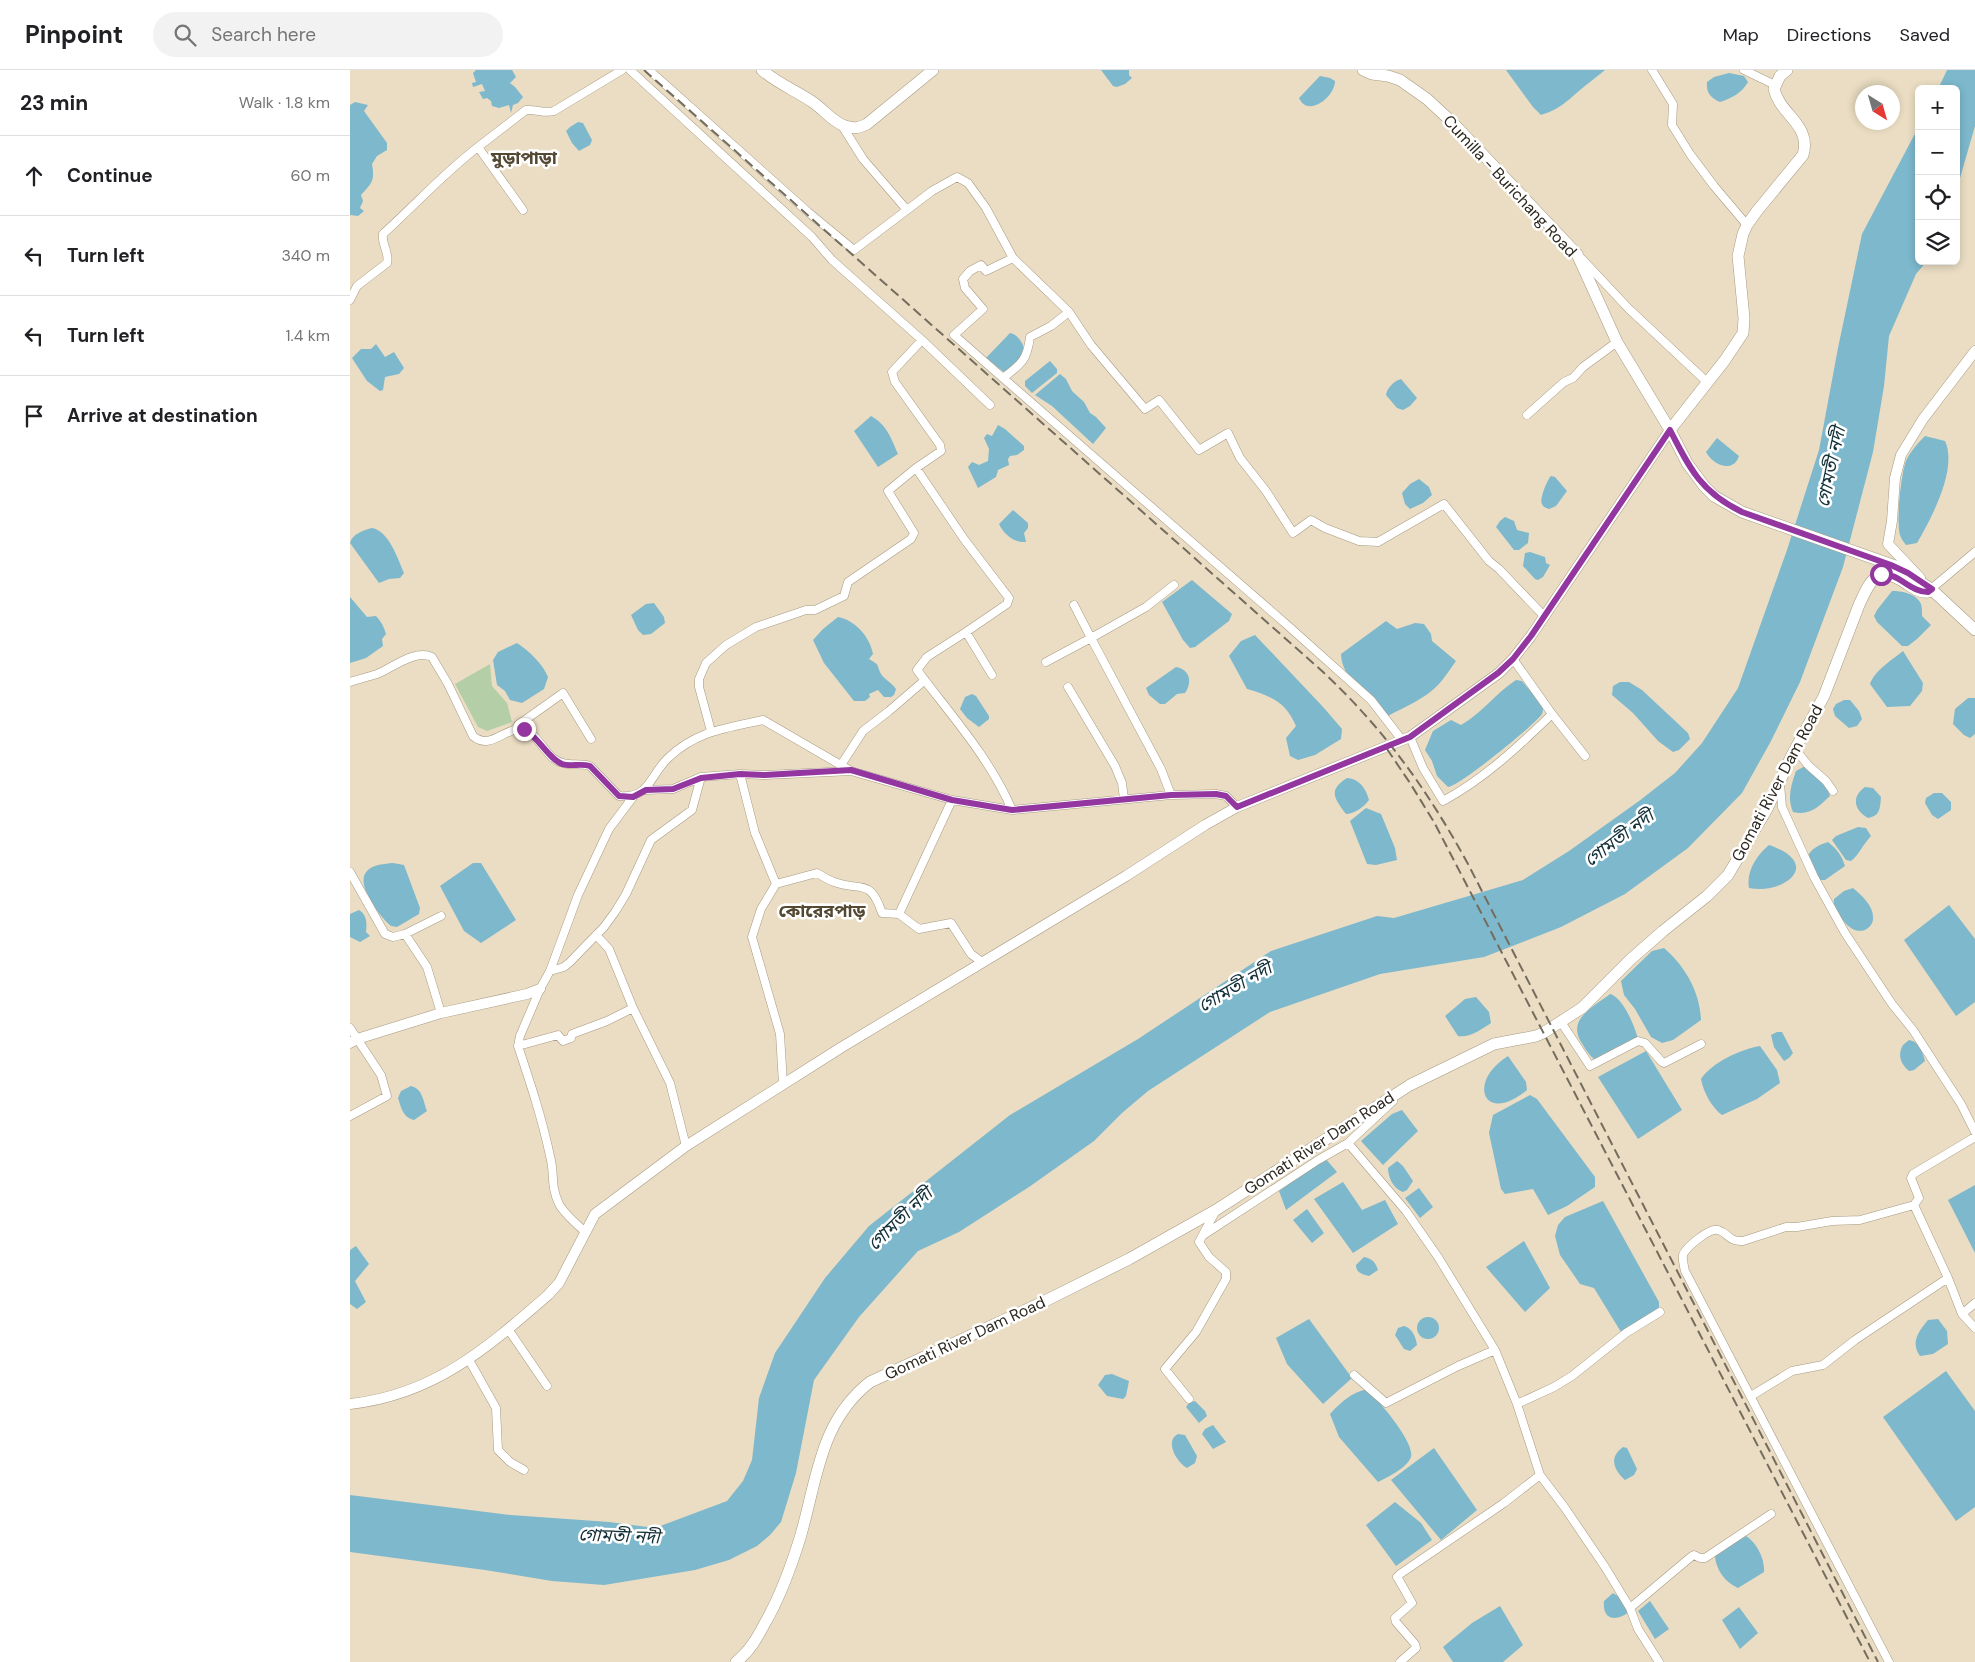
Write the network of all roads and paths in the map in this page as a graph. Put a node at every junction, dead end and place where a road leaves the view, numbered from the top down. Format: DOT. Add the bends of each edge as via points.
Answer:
graph roads {
  1 [pos="622,70"];
  2 [pos="630,70"];
  3 [pos="649,70"];
  4 [pos="762,70"];
  5 [pos="933,70"];
  6 [pos="1363,70"];
  7 [pos="1652,70"];
  8 [pos="1744,70"];
  9 [pos="1788,70"];
  10 [pos="1381,72"];
  11 [pos="1775,85"];
  12 [pos="841,124"];
  13 [pos="478,148"];
  14 [pos="523,210"];
  15 [pos="907,210"];
  16 [pos="1747,225"];
  17 [pos="1577,254"];
  18 [pos="1014,258"];
  19 [pos="350,300"];
  20 [pos="1069,312"];
  21 [pos="922,340"];
  22 [pos="1617,342"];
  23 [pos="1975,351"];
  24 [pos="1003,378"];
  25 [pos="1707,382"];
  26 [pos="990,404"];
  27 [pos="1527,415"];
  28 [pos="1670,430"];
  29 [pos="916,468"];
  30 [pos="1975,552"];
  31 [pos="1174,585"];
  32 [pos="1932,589"];
  33 [pos="1074,605"];
  34 [pos="1544,616"];
  35 [pos="1975,630"];
  36 [pos="966,632"];
  37 [pos="1091,638"];
  38 [pos="1513,659"];
  39 [pos="1046,662"];
  40 [pos="992,675"];
  41 [pos="925,680"];
  42 [pos="350,682"];
  43 [pos="1068,687"];
  44 [pos="1552,714"];
  45 [pos="518,729"];
  46 [pos="711,731"];
  47 [pos="591,739"];
  48 [pos="1406,739"];
  49 [pos="1795,749"];
  50 [pos="1585,756"];
  51 [pos="841,765"];
  52 [pos="851,770"];
  53 [pos="740,774"];
  54 [pos="701,778"];
  55 [pos="1780,782"];
  56 [pos="646,790"];
  57 [pos="1833,791"];
  58 [pos="1171,795"];
  59 [pos="633,797"];
  60 [pos="1124,799"];
  61 [pos="952,800"];
  62 [pos="1237,807"];
  63 [pos="1012,810"];
  64 [pos="350,872"];
  65 [pos="776,884"];
  66 [pos="900,914"];
  67 [pos="441,916"];
  68 [pos="405,934"];
  69 [pos="596,935"];
  70 [pos="982,962"];
  71 [pos="550,971"];
  72 [pos="540,989"];
  73 [pos="633,1008"];
  74 [pos="441,1013"];
  75 [pos="1561,1022"];
  76 [pos="350,1028"];
  77 [pos="354,1041"];
  78 [pos="1701,1044"];
  79 [pos="518,1046"];
  80 [pos="783,1084"];
  81 [pos="1410,1084"];
  82 [pos="350,1116"];
  83 [pos="1975,1132"];
  84 [pos="1975,1137"];
  85 [pos="1348,1143"];
  86 [pos="686,1146"];
  87 [pos="1914,1205"];
  88 [pos="1216,1210"];
  89 [pos="585,1232"];
  90 [pos="1201,1237"];
  91 [pos="1948,1278"];
  92 [pos="1975,1303"];
  93 [pos="1660,1312"];
  94 [pos="1962,1314"];
  95 [pos="1975,1328"];
  96 [pos="508,1329"];
  97 [pos="1495,1350"];
  98 [pos="469,1360"];
  99 [pos="1354,1375"];
  100 [pos="547,1386"];
  101 [pos="1751,1396"];
  102 [pos="1189,1399"];
  103 [pos="350,1404"];
  104 [pos="1517,1404"];
  105 [pos="524,1470"];
  106 [pos="1540,1475"];
  107 [pos="1772,1514"];
  108 [pos="1630,1608"];
  109 [pos="736,1662"];
  110 [pos="1400,1662"];
  111 [pos="1660,1662"];
  112 [pos="1889,1662"];
  1 -- 13 [label="street" via="554,111 526,110"];
  2 -- 21 [label="street"];
  3 -- 15 [label="street" via="854,250"];
  4 -- 12 [label="main road"];
  5 -- 12 [label="main road" via="868,124 858,129"];
  6 -- 10 [label="main road, Cumilla - Burichang Road"];
  7 -- 16 [label="street" via="1674,104 1672,125 1714,186"];
  8 -- 11 [label="street"];
  9 -- 11 [label="main road"];
  10 -- 17 [label="main road, Cumilla - Burichang Road" via="1427,98"];
  11 -- 16 [label="main road" via="1778,99 1798,125 1806,145 1803,155"];
  12 -- 15 [label="street" via="863,159"];
  13 -- 14 [label="street"];
  13 -- 19 [label="street" via="438,180 383,234 387,263 357,286"];
  15 -- 18 [label="street" via="957,177 968,184 986,208"];
  16 -- 25 [label="main road" via="1738,256 1743,333"];
  17 -- 22 [label="main road, Cumilla - Burichang Road"];
  17 -- 25 [label="street" via="1628,308"];
  18 -- 20 [label="street"];
  18 -- 24 [label="street" via="986,271 981,265 963,279 965,288 983,309 954,335"];
  20 -- 24 [label="street" via="1030,337 1023,362"];
  20 -- 34 [label="street" via="1091,345 1145,409 1159,400 1198,450 1228,433 1240,458 1293,533 1311,520 1358,541 1378,542 1444,504 1489,561"];
  21 -- 26 [label="street"];
  21 -- 29 [label="street" via="892,372 895,382 940,445 940,451"];
  22 -- 27 [label="street"];
  22 -- 28 [label="main road, Cumilla - Burichang Road"];
  23 -- 32 [label="street" via="1923,419 1901,455 1895,478 1888,544"];
  24 -- 48 [label="street" via="1371,700"];
  25 -- 28 [label="main road"];
  28 -- 32 [label="main road, Cumilla - Burichang Road" via="1687,463 1704,486 1726,504 1898,568"];
  28 -- 34 [label="street"];
  29 -- 36 [label="street" via="1009,598 1007,604"];
  29 -- 46 [label="street" via="888,491 914,533 911,539 848,582 844,596 815,610 756,627 706,663 699,688"];
  30 -- 32 [label="street"];
  31 -- 37 [label="street" via="1146,607"];
  32 -- 35 [label="main road, Cumilla - Burichang Road"];
  32 -- 49 [label="main road, Gomati River Dam Road" via="1928,592 1918,590 1885,573 1873,580 1862,598 1824,696"];
  33 -- 37 [label="street"];
  34 -- 38 [label="street"];
  36 -- 40 [label="street"];
  36 -- 41 [label="street" via="927,657 917,670"];
  37 -- 39 [label="street"];
  37 -- 58 [label="street" via="1161,769"];
  38 -- 44 [label="street"];
  38 -- 48 [label="street"];
  41 -- 51 [label="street" via="863,731"];
  41 -- 63 [label="street" via="1003,788"];
  42 -- 45 [label="street" via="410,658 428,655 440,671 473,736 488,741"];
  43 -- 60 [label="street" via="1115,766"];
  44 -- 48 [label="street" via="1522,743 1443,801"];
  44 -- 50 [label="street"];
  45 -- 47 [label="street" via="518,725 562,693"];
  45 -- 59 [label="street" via="528,732 558,762 590,766 619,796"];
  46 -- 51 [label="street" via="763,720"];
  46 -- 56 [label="street" via="667,759"];
  48 -- 62 [label="street"];
  49 -- 55 [label="main road, Gomati River Dam Road"];
  49 -- 57 [label="street"];
  51 -- 52 [label="street"];
  52 -- 53 [label="street"];
  52 -- 61 [label="street"];
  53 -- 54 [label="street"];
  53 -- 65 [label="street" via="755,833"];
  54 -- 56 [label="street" via="673,789"];
  54 -- 69 [label="street" via="692,810 651,840 626,894"];
  55 -- 75 [label="main road, Gomati River Dam Road" via="1728,875 1644,948 1582,1008"];
  55 -- 83 [label="street" via="1782,807 1814,877 1845,933 1913,1030 1961,1104"];
  56 -- 59 [label="street"];
  58 -- 60 [label="street"];
  58 -- 62 [label="street" via="1216,794 1226,796"];
  59 -- 71 [label="street" via="609,829 578,895"];
  60 -- 63 [label="street"];
  61 -- 63 [label="street"];
  61 -- 66 [label="street"];
  62 -- 70 [label="street"];
  64 -- 68 [label="street" via="386,934 393,937"];
  65 -- 66 [label="street" via="816,873 834,882 870,890 882,912"];
  65 -- 80 [label="street" via="761,909 752,937 780,1034"];
  66 -- 70 [label="street" via="919,930 951,923 971,954"];
  67 -- 68 [label="street"];
  68 -- 74 [label="street" via="427,967"];
  69 -- 71 [label="street" via="564,967"];
  69 -- 73 [label="street" via="609,949"];
  70 -- 80 [label="street"];
  71 -- 72 [label="street"];
  72 -- 74 [label="street"];
  72 -- 79 [label="street"];
  73 -- 79 [label="street" via="572,1034 568,1040 563,1041 558,1035"];
  73 -- 86 [label="street" via="670,1082"];
  74 -- 77 [label="street"];
  75 -- 78 [label="street" via="1590,1066 1638,1041 1645,1043 1662,1062"];
  75 -- 81 [label="main road, Gomati River Dam Road" via="1536,1036 1494,1044"];
  76 -- 77 [label="street"];
  77 -- 82 [label="street" via="381,1075 388,1096"];
  79 -- 89 [label="street" via="542,1118 552,1164 554,1192 560,1206"];
  80 -- 86 [label="street"];
  81 -- 85 [label="street"];
  81 -- 88 [label="main road, Gomati River Dam Road"];
  84 -- 87 [label="street" via="1913,1174 1919,1198"];
  85 -- 90 [label="street"];
  85 -- 97 [label="street" via="1406,1211"];
  86 -- 89 [label="street" via="595,1214"];
  87 -- 91 [label="street"];
  87 -- 101 [label="street" via="1860,1220 1832,1220 1786,1227 1736,1242 1715,1230 1685,1250 1682,1258 1685,1271"];
  88 -- 90 [label="street"];
  88 -- 109 [label="main road, Gomati River Dam Road" via="1129,1259 870,1382 854,1395 829,1434 800,1538 773,1610 753,1645"];
  89 -- 96 [label="street" via="559,1283"];
  90 -- 102 [label="street" via="1201,1246 1227,1275 1196,1332 1165,1369"];
  91 -- 94 [label="street"];
  91 -- 101 [label="street" via="1823,1365 1792,1371"];
  92 -- 94 [label="street"];
  93 -- 104 [label="street" via="1626,1333 1572,1376"];
  94 -- 95 [label="street"];
  96 -- 98 [label="street"];
  96 -- 100 [label="street"];
  97 -- 99 [label="street" via="1386,1403"];
  97 -- 104 [label="street"];
  98 -- 103 [label="street" via="422,1386 374,1401"];
  98 -- 105 [label="street" via="496,1408 498,1450"];
  101 -- 112 [label="street"];
  104 -- 106 [label="street"];
  106 -- 108 [label="street" via="1566,1508"];
  106 -- 110 [label="street" via="1400,1574 1399,1580 1412,1603 1394,1618 1416,1644 1416,1648"];
  107 -- 108 [label="street" via="1704,1558 1692,1556"];
  108 -- 111 [label="street" via="1638,1629"];
}
